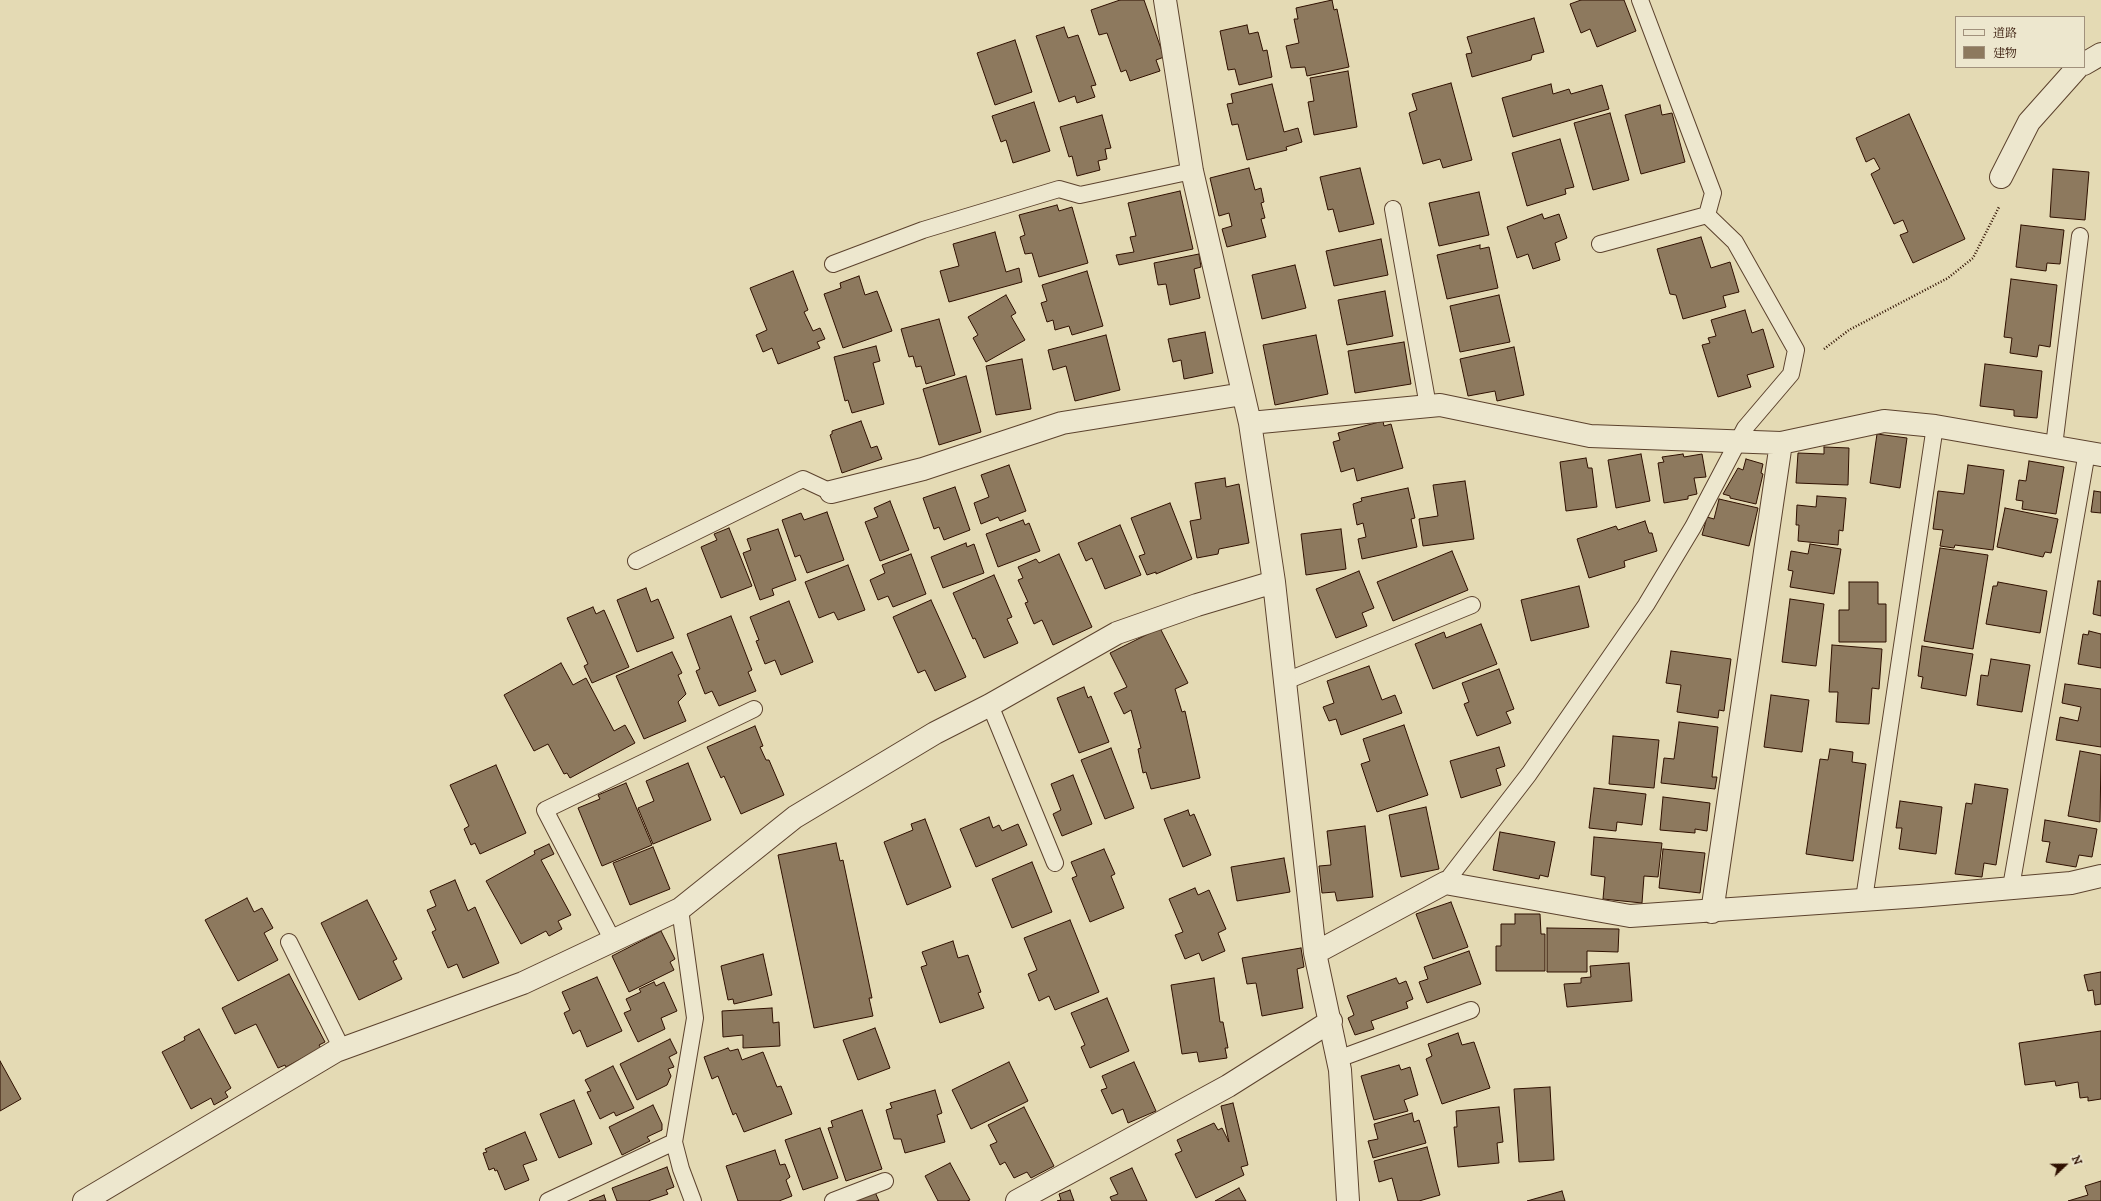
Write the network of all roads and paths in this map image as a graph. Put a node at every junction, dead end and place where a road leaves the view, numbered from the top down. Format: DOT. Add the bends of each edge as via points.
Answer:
graph roads {
  1 [pos="1165,0"];
  2 [pos="1640,0"];
  3 [pos="2101,54"];
  4 [pos="2085,63"];
  5 [pos="2077,68"];
  6 [pos="1192,170"];
  7 [pos="2001,177"];
  8 [pos="1393,209"];
  9 [pos="1707,215"];
  10 [pos="2080,236"];
  11 [pos="1600,244"];
  12 [pos="833,264"];
  13 [pos="1791,374"];
  14 [pos="1243,394"];
  15 [pos="1428,406"];
  16 [pos="1250,423"];
  17 [pos="1935,426"];
  18 [pos="1737,442"];
  19 [pos="1781,443"];
  20 [pos="2054,446"];
  21 [pos="2094,453"];
  22 [pos="831,492"];
  23 [pos="636,561"];
  24 [pos="1274,582"];
  25 [pos="1472,605"];
  26 [pos="1286,681"];
  27 [pos="990,705"];
  28 [pos="754,709"];
  29 [pos="1055,863"];
  30 [pos="2101,876"];
  31 [pos="1445,884"];
  32 [pos="2011,887"];
  33 [pos="1864,899"];
  34 [pos="680,909"];
  35 [pos="1712,912"];
  36 [pos="614,941"];
  37 [pos="288,942"];
  38 [pos="1316,953"];
  39 [pos="1471,1010"];
  40 [pos="1331,1021"];
  41 [pos="342,1049"];
  42 [pos="1338,1059"];
  43 [pos="674,1142"];
  44 [pos="885,1181"];
  45 [pos="84,1201"];
  46 [pos="548,1201"];
  47 [pos="693,1201"];
  48 [pos="832,1201"];
  49 [pos="1017,1201"];
  50 [pos="1348,1201"];
  1 -- 6 [label="street"];
  2 -- 9 [label="lane" via="1713,193"];
  3 -- 4 [label="street"];
  5 -- 7 [label="street" via="2029,122"];
  6 -- 12 [label="lane" via="1080,195 1059,189 924,230"];
  6 -- 14 [label="street"];
  7 -- 13 [label="path" via="2005,194 1973,258 1948,278 1849,330"];
  8 -- 15 [label="lane"];
  9 -- 11 [label="lane"];
  9 -- 13 [label="lane" via="1735,242 1796,350"];
  10 -- 20 [label="lane"];
  13 -- 18 [label="lane" via="1745,428"];
  14 -- 16 [label="street"];
  14 -- 22 [label="street" via="1062,423 923,469"];
  15 -- 16 [label="street"];
  15 -- 18 [label="street" via="1440,405 1590,436"];
  16 -- 24 [label="street"];
  17 -- 19 [label="street" via="1884,421"];
  17 -- 20 [label="street"];
  17 -- 33 [label="lane"];
  18 -- 19 [label="street"];
  18 -- 31 [label="lane" via="1693,527 1646,606 1529,774"];
  19 -- 35 [label="street"];
  20 -- 21 [label="street"];
  21 -- 32 [label="lane"];
  22 -- 23 [label="lane" via="803,479"];
  24 -- 26 [label="street"];
  24 -- 27 [label="street" via="1117,632"];
  25 -- 26 [label="lane"];
  26 -- 38 [label="street"];
  27 -- 29 [label="lane"];
  27 -- 34 [label="street" via="935,733 795,817"];
  28 -- 36 [label="lane" via="545,810"];
  30 -- 32 [label="street" via="2071,883"];
  31 -- 35 [label="street" via="1630,916"];
  31 -- 38 [label="street"];
  32 -- 33 [label="street"];
  33 -- 35 [label="street"];
  34 -- 36 [label="street"];
  34 -- 43 [label="lane" via="695,1018"];
  36 -- 41 [label="street" via="523,983"];
  37 -- 41 [label="lane"];
  38 -- 40 [label="street"];
  39 -- 42 [label="lane"];
  40 -- 42 [label="street"];
  40 -- 49 [label="street" via="1228,1086"];
  41 -- 45 [label="street"];
  42 -- 50 [label="street"];
  43 -- 46 [label="lane"];
  43 -- 47 [label="lane"];
  44 -- 48 [label="lane"];
}
